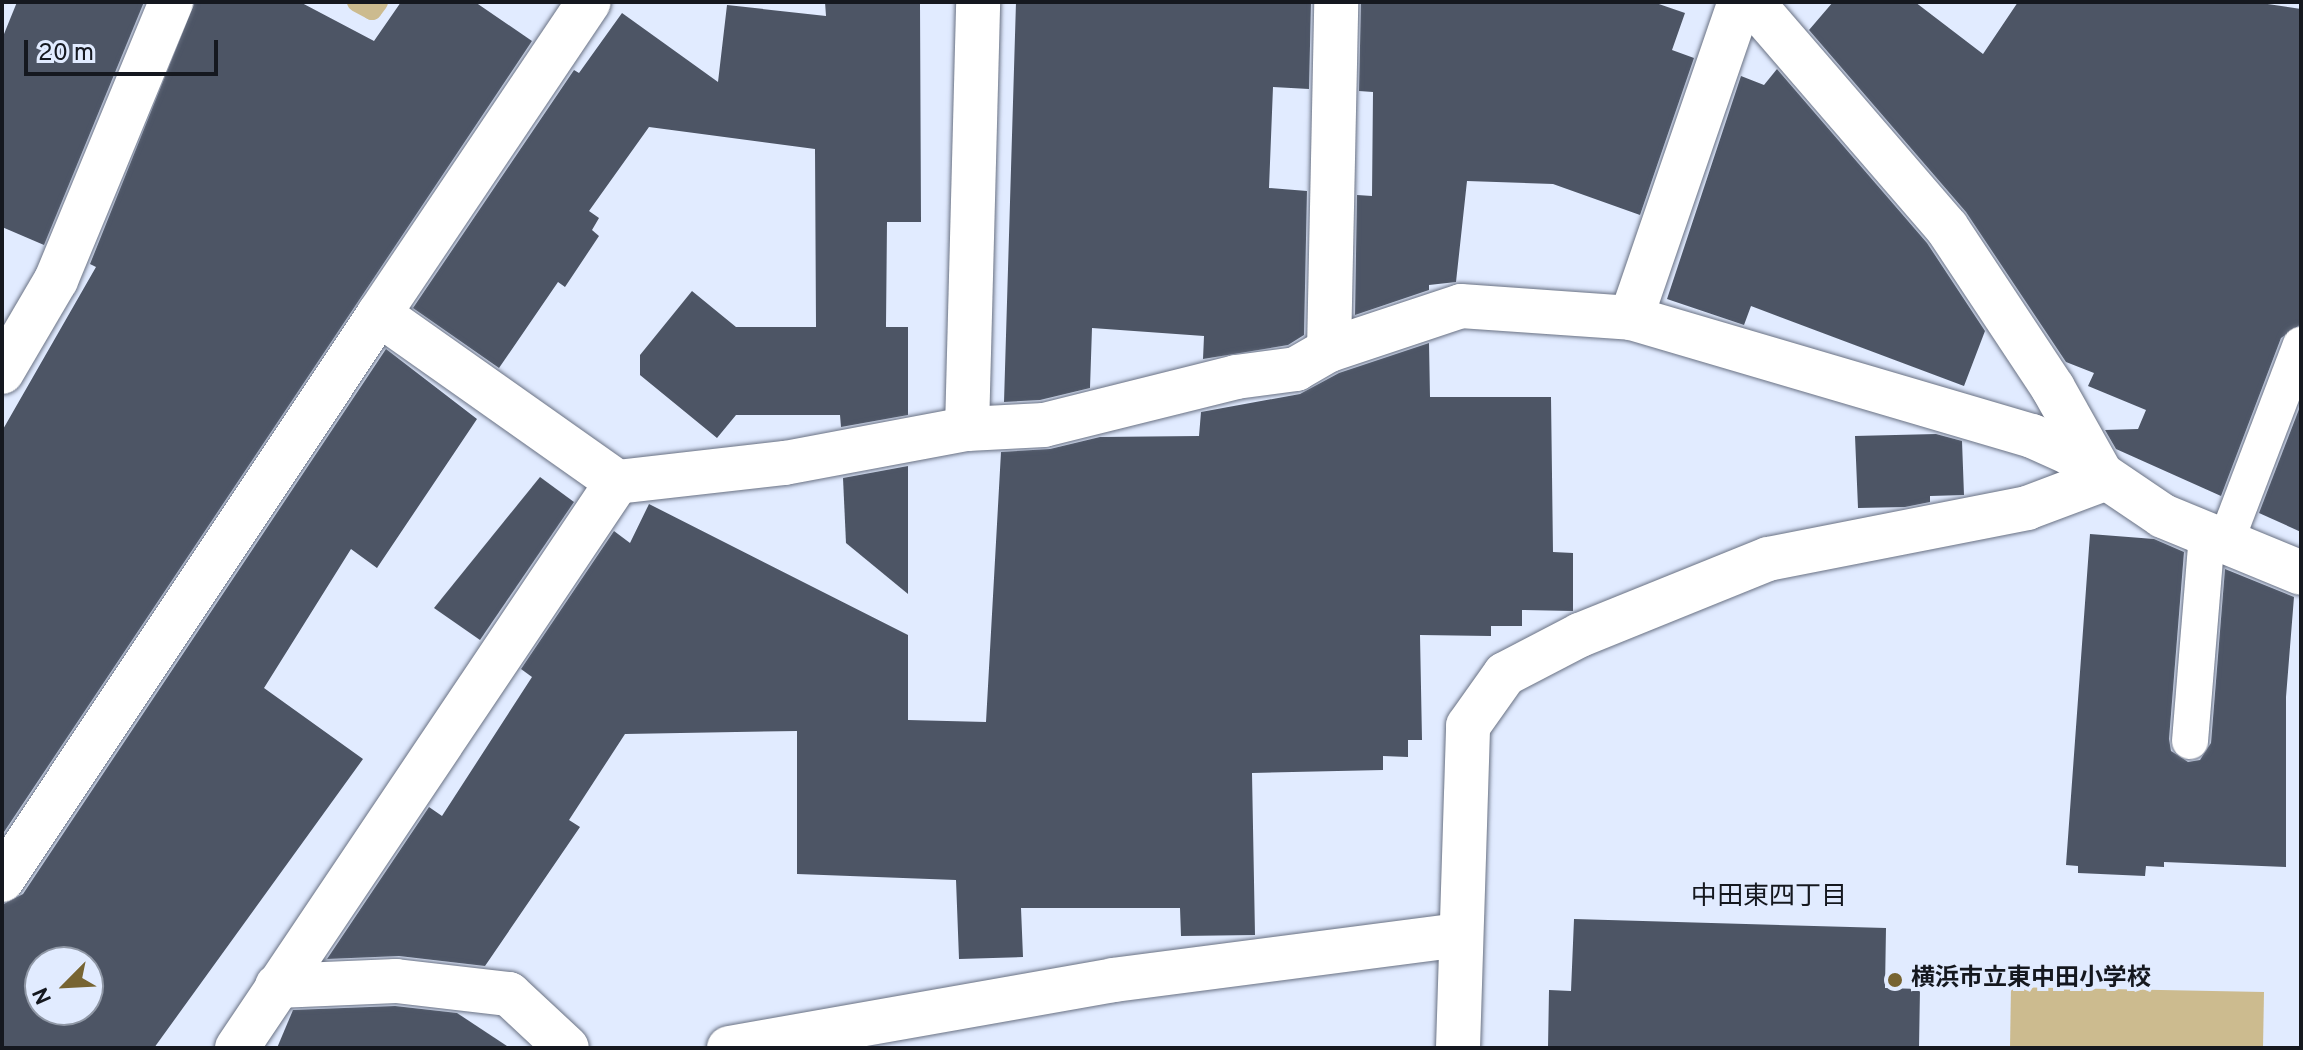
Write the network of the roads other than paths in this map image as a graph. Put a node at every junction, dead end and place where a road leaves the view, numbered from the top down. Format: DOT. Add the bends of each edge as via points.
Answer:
graph roads {
  1 [pos="171,2"];
  2 [pos="589,2"];
  3 [pos="1336,2"];
  4 [pos="1740,2"];
  5 [pos="1752,2"];
  6 [pos="978,3"];
  7 [pos="379,314"];
  8 [pos="1631,318"];
  9 [pos="2301,345"];
  10 [pos="1329,350"];
  11 [pos="2,372"];
  12 [pos="967,429"];
  13 [pos="2104,479"];
  14 [pos="617,482"];
  15 [pos="2217,537"];
  16 [pos="2301,573"];
  17 [pos="2190,741"];
  18 [pos="2,880"];
  19 [pos="1460,935"];
  20 [pos="277,986"];
  21 [pos="237,1048"];
  22 [pos="567,1048"];
  23 [pos="729,1048"];
  24 [pos="1458,1048"];
  1 -- 11 [label="street" via="56,280"];
  2 -- 7 [label="street"];
  3 -- 10 [label="street"];
  4 -- 8 [label="street"];
  5 -- 13 [label="street" via="1947,228 2053,388"];
  6 -- 12 [label="street"];
  7 -- 14 [label="street"];
  7 -- 18 [label="street"];
  8 -- 10 [label="street" via="1461,306"];
  8 -- 13 [label="street" via="2032,436 2070,453"];
  9 -- 15 [label="lane"];
  10 -- 12 [label="street" via="1296,369 1236,377 1044,425"];
  12 -- 14 [label="street" via="785,463"];
  13 -- 15 [label="street" via="2163,516"];
  13 -- 19 [label="street" via="2027,508 1768,559 1580,635 1505,674 1468,726"];
  14 -- 20 [label="street"];
  15 -- 16 [label="street"];
  15 -- 17 [label="lane"];
  19 -- 23 [label="street" via="1113,980"];
  19 -- 24 [label="street"];
  20 -- 21 [label="street"];
  20 -- 22 [label="street" via="396,981 509,994"];
}
